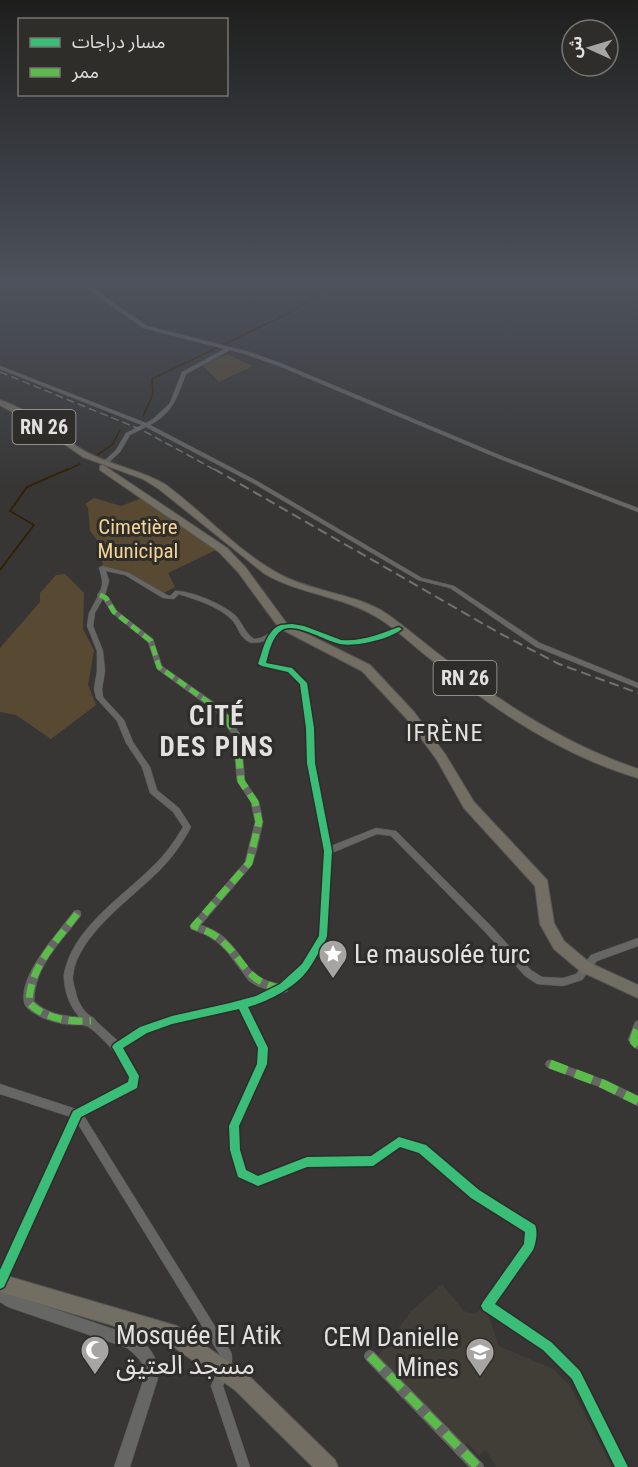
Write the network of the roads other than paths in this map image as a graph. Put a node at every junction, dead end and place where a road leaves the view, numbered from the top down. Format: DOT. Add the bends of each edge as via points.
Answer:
graph roads {
  1 [pos="228,350"];
  2 [pos="230,350"];
  3 [pos="0,367"];
  4 [pos="0,404"];
  5 [pos="147,425"];
  6 [pos="96,462"];
  7 [pos="136,480"];
  8 [pos="638,510"];
  9 [pos="100,595"];
  10 [pos="399,629"];
  11 [pos="278,630"];
  12 [pos="638,686"];
  13 [pos="638,774"];
  14 [pos="328,851"];
  15 [pos="77,914"];
  16 [pos="638,942"];
  17 [pos="585,967"];
  18 [pos="285,989"];
  19 [pos="638,992"];
  20 [pos="242,1005"];
  21 [pos="91,1021"];
  22 [pos="638,1025"];
  23 [pos="638,1044"];
  24 [pos="117,1047"];
  25 [pos="550,1064"];
  26 [pos="0,1089"];
  27 [pos="638,1101"];
  28 [pos="77,1114"];
  29 [pos="0,1283"];
  30 [pos="0,1288"];
  31 [pos="370,1356"];
  32 [pos="226,1363"];
  33 [pos="122,1467"];
  34 [pos="244,1467"];
  35 [pos="328,1467"];
  36 [pos="478,1467"];
  37 [pos="622,1467"];
  1 -- 5 [label="street" via="184,373 172,404"];
  2 -- 8 [label="street" via="281,366"];
  3 -- 5 [label="street"];
  4 -- 6 [label="main road, RN 26"];
  5 -- 6 [label="street" via="128,434 118,451"];
  5 -- 12 [label="street" via="255,482 420,579 452,587 538,645"];
  6 -- 7 [label="main road"];
  6 -- 7 [label="main road, RN 26"];
  7 -- 10 [label="main road, RN 26" via="185,506 271,573 366,607"];
  7 -- 11 [label="main road" via="242,570"];
  9 -- 11 [label="street" via="106,581 102,568 127,574 165,597 185,592 236,620 251,640"];
  9 -- 18 [label="street" via="106,597 114,612 152,641 159,667 222,712 237,736 241,781 255,802 258,822 253,849 249,863 195,926 223,942 254,981"];
  9 -- 21 [label="street" via="90,626 100,651 100,698 120,720 147,767 153,791 176,810 187,827 175,850 77,947 69,984 72,1000"];
  10 -- 11 [label="street" via="386,636 342,642 303,627"];
  10 -- 13 [label="main road, RN 26" via="538,729 585,756"];
  11 -- 14 [label="street" via="262,664 290,670 303,683 312,764"];
  11 -- 17 [label="main road" via="366,668 410,715 469,805 542,884 547,924 559,945"];
  14 -- 17 [label="street" via="376,831 393,833 528,974 540,981 563,982 579,976"];
  14 -- 18 [label="street" via="323,936 302,973"];
  15 -- 21 [label="street" via="39,964 30,987 29,1003 48,1014"];
  16 -- 17 [label="street" via="594,958"];
  17 -- 19 [label="main road"];
  18 -- 20 [label="street"];
  20 -- 24 [label="street" via="162,1023 131,1036"];
  20 -- 37 [label="street" via="263,1048 262,1064 234,1126 235,1150 242,1173 258,1181 308,1162 373,1161 399,1142 422,1149 475,1194 531,1229 529,1246 487,1306 547,1346 576,1375"];
  21 -- 24 [label="street"];
  22 -- 23 [label="street" via="633,1040"];
  24 -- 28 [label="street" via="134,1076 133,1085"];
  25 -- 27 [label="street"];
  26 -- 28 [label="street"];
  28 -- 29 [label="street"];
  28 -- 32 [label="street"];
  29 -- 32 [label="main road" via="161,1329"];
  30 -- 33 [label="street" via="3,1296 13,1302 131,1342 145,1352 152,1375"];
  31 -- 36 [label="street"];
  32 -- 34 [label="street" via="217,1386"];
  32 -- 35 [label="main road"];
}
